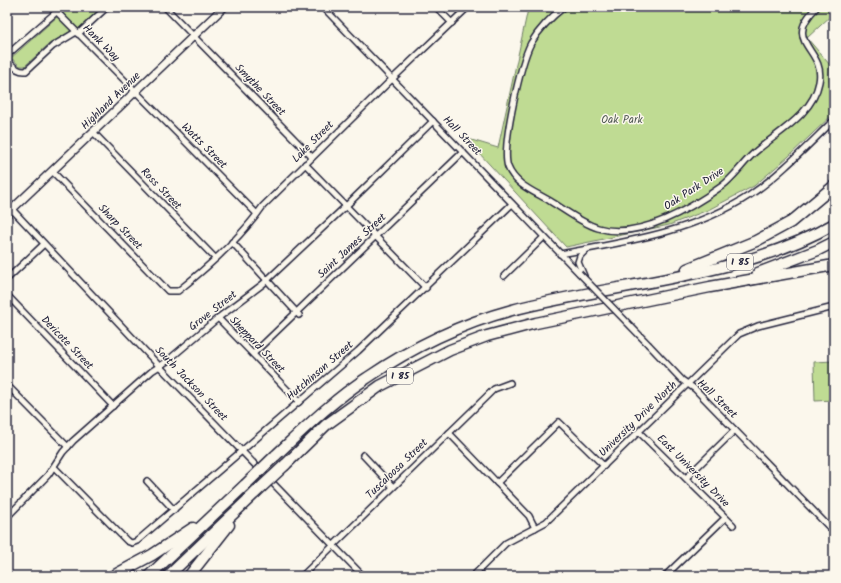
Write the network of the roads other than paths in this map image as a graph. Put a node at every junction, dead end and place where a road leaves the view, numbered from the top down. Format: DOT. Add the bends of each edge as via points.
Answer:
graph roads {
  1 [pos="52,7"];
  2 [pos="62,7"];
  3 [pos="107,7"];
  4 [pos="165,7"];
  5 [pos="224,7"];
  6 [pos="323,7"];
  7 [pos="436,7"];
  8 [pos="468,7"];
  9 [pos="564,7"];
  10 [pos="817,7"];
  11 [pos="56,12"];
  12 [pos="452,23"];
  13 [pos="77,33"];
  14 [pos="194,36"];
  15 [pos="7,55"];
  16 [pos="7,61"];
  17 [pos="393,78"];
  18 [pos="136,92"];
  19 [pos="834,120"];
  20 [pos="433,121"];
  21 [pos="94,133"];
  22 [pos="463,152"];
  23 [pos="312,157"];
  24 [pos="305,164"];
  25 [pos="53,172"];
  26 [pos="834,186"];
  27 [pos="512,204"];
  28 [pos="346,206"];
  29 [pos="8,209"];
  30 [pos="257,214"];
  31 [pos="834,224"];
  32 [pos="376,237"];
  33 [pos="544,237"];
  34 [pos="232,242"];
  35 [pos="834,242"];
  36 [pos="44,244"];
  37 [pos="587,249"];
  38 [pos="560,254"];
  39 [pos="215,258"];
  40 [pos="834,265"];
  41 [pos="504,276"];
  42 [pos="7,279"];
  43 [pos="267,280"];
  44 [pos="586,280"];
  45 [pos="640,283"];
  46 [pos="710,287"];
  47 [pos="426,288"];
  48 [pos="175,292"];
  49 [pos="7,295"];
  50 [pos="834,307"];
  51 [pos="298,314"];
  52 [pos="218,318"];
  53 [pos="253,354"];
  54 [pos="159,366"];
  55 [pos="510,383"];
  56 [pos="7,385"];
  57 [pos="688,385"];
  58 [pos="299,402"];
  59 [pos="113,406"];
  60 [pos="735,430"];
  61 [pos="639,432"];
  62 [pos="449,433"];
  63 [pos="68,447"];
  64 [pos="242,452"];
  65 [pos="363,455"];
  66 [pos="604,466"];
  67 [pos="54,467"];
  68 [pos="686,478"];
  69 [pos="147,481"];
  70 [pos="497,483"];
  71 [pos="394,487"];
  72 [pos="255,493"];
  73 [pos="223,505"];
  74 [pos="174,510"];
  75 [pos="7,517"];
  76 [pos="725,518"];
  77 [pos="733,525"];
  78 [pos="535,528"];
  79 [pos="834,532"];
  80 [pos="334,545"];
  81 [pos="113,576"];
  82 [pos="149,576"];
  83 [pos="168,576"];
  84 [pos="189,576"];
  85 [pos="302,576"];
  86 [pos="363,576"];
  87 [pos="473,576"];
  88 [pos="665,576"];
  1 -- 11 [label="street, Hank Way"];
  2 -- 11 [label="street"];
  3 -- 13 [label="street"];
  4 -- 14 [label="street, Smythe Street"];
  5 -- 14 [label="main road, Highland Avenue"];
  6 -- 17 [label="street, Hall Street"];
  7 -- 12 [label="street"];
  8 -- 12 [label="street, Lake Street"];
  9 -- 10 [label="street, Oak Park Drive" via="545,24 526,56 512,116 506,157 510,172 522,185 591,225 616,231 660,222 688,208 722,185 801,113 813,97 819,83 818,63 806,45 803,32 805,21"];
  11 -- 13 [label="street, Hank Way"];
  11 -- 15 [label="street"];
  12 -- 17 [label="street, Lake Street"];
  13 -- 16 [label="street" via="53,46 26,71 21,71"];
  13 -- 18 [label="street, Hank Way"];
  14 -- 18 [label="main road, Highland Avenue"];
  14 -- 23 [label="street, Smythe Street"];
  17 -- 20 [label="street, Hall Street"];
  17 -- 23 [label="street, Lake Street"];
  18 -- 21 [label="main road, Highland Avenue"];
  18 -- 30 [label="street, Watts Street"];
  19 -- 37 [label="street" via="768,182 725,209 666,232"];
  20 -- 22 [label="street, Hall Street"];
  20 -- 28 [label="street, Grove Street"];
  21 -- 25 [label="main road, Highland Avenue"];
  21 -- 39 [label="street, Ross Street"];
  22 -- 27 [label="street, Hall Street"];
  22 -- 32 [label="street, Saint James Street"];
  23 -- 24 [label="street, Lake Street"];
  24 -- 28 [label="street"];
  24 -- 30 [label="street, Lake Street"];
  25 -- 29 [label="main road, Highland Avenue"];
  25 -- 48 [label="street, Sharp Street" via="168,291"];
  26 -- 45 [label="highway" via="791,222 756,241 687,269"];
  27 -- 33 [label="street, Hall Street"];
  27 -- 47 [label="street, Hutchinson Street"];
  28 -- 32 [label="street"];
  28 -- 43 [label="street, Grove Street"];
  29 -- 36 [label="street, South Jackson Street"];
  30 -- 34 [label="street, Lake Street"];
  31 -- 45 [label="highway, I 85" via="779,250 732,265"];
  32 -- 47 [label="street"];
  32 -- 51 [label="street, Saint James Street"];
  33 -- 38 [label="street, Hall Street"];
  33 -- 41 [label="street"];
  34 -- 39 [label="street, Lake Street"];
  34 -- 43 [label="street"];
  35 -- 46 [label="highway, I 85" via="772,269"];
  36 -- 42 [label="street"];
  36 -- 54 [label="street, South Jackson Street"];
  37 -- 38 [label="street"];
  37 -- 44 [label="street, Hall Street" via="578,262"];
  38 -- 44 [label="street, Hall Street, bridge"];
  39 -- 48 [label="street, Lake Street"];
  40 -- 46 [label="highway"];
  43 -- 51 [label="street"];
  43 -- 52 [label="street, Grove Street"];
  44 -- 57 [label="street, Hall Street, bridge"];
  45 -- 73 [label="highway, I 85, bridge" via="512,310 454,330 414,348 354,387 326,409"];
  46 -- 72 [label="highway, I 85, bridge" via="536,323 487,336 450,350 380,386 326,425"];
  47 -- 58 [label="street, Hutchinson Street"];
  49 -- 59 [label="street, Dericote Street"];
  50 -- 57 [label="street, University Drive North" via="745,330"];
  51 -- 53 [label="street, Saint James Street"];
  52 -- 53 [label="street, Sheppard Street"];
  52 -- 54 [label="street, Grove Street"];
  53 -- 58 [label="street, Sheppard Street"];
  54 -- 59 [label="street, Grove Street"];
  54 -- 64 [label="street, South Jackson Street"];
  55 -- 62 [label="street, Tuscaloosa Street" via="494,389"];
  56 -- 63 [label="street"];
  57 -- 60 [label="street, Hall Street"];
  57 -- 61 [label="street, University Drive North"];
  58 -- 64 [label="street, Hutchinson Street"];
  59 -- 63 [label="street, Grove Street"];
  60 -- 68 [label="street"];
  60 -- 79 [label="street, Hall Street"];
  61 -- 66 [label="street, University Drive North"];
  61 -- 68 [label="street, East University Drive"];
  62 -- 70 [label="street"];
  62 -- 71 [label="street, Tuscaloosa Street"];
  63 -- 67 [label="street, Grove Street"];
  64 -- 74 [label="street, Hutchinson Street"];
  64 -- 80 [label="street, South Jackson Street"];
  65 -- 71 [label="street"];
  66 -- 70 [label="street" via="559,422"];
  66 -- 78 [label="street, University Drive North" via="546,522"];
  67 -- 74 [label="street, Hutchinson Street" via="127,541 132,543 138,541"];
  67 -- 75 [label="street, Grove Street"];
  68 -- 76 [label="street, East University Drive"];
  69 -- 74 [label="street"];
  70 -- 78 [label="street" via="529,516"];
  71 -- 80 [label="street, Tuscaloosa Street"];
  72 -- 83 [label="highway, I 85"];
  72 -- 84 [label="highway"];
  73 -- 81 [label="highway" via="152,555"];
  73 -- 82 [label="highway, I 85"];
  76 -- 77 [label="street, East University Drive"];
  76 -- 88 [label="street"];
  78 -- 87 [label="street, University Drive North" via="506,543"];
  80 -- 85 [label="street, Tuscaloosa Street"];
  80 -- 86 [label="street, South Jackson Street"];
}
